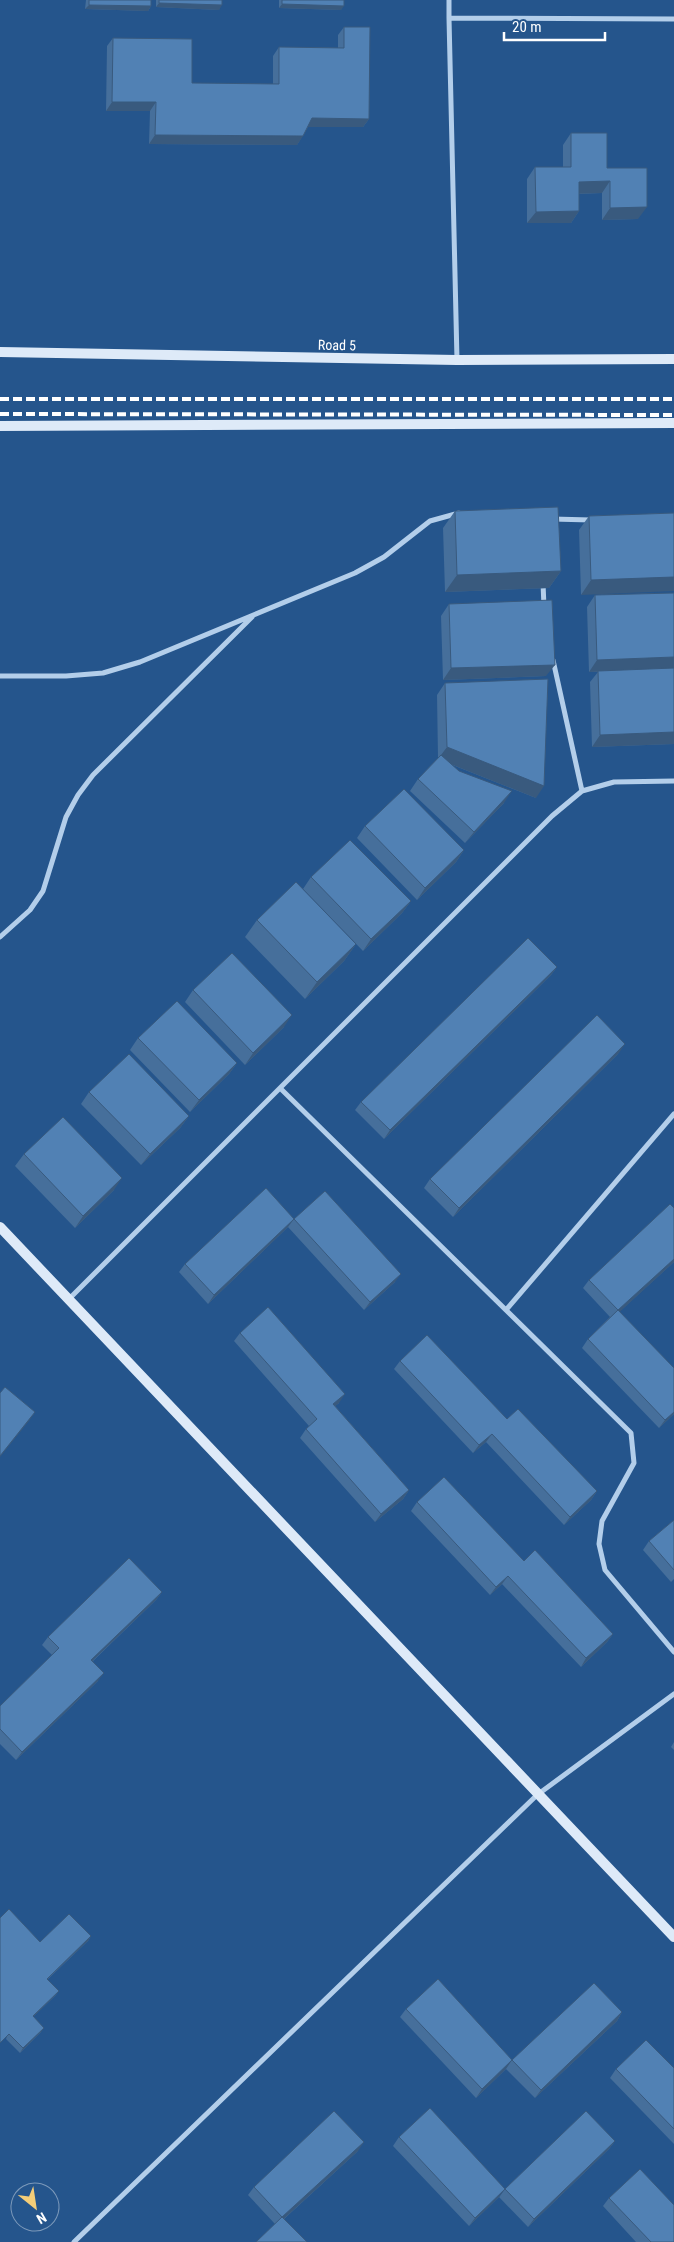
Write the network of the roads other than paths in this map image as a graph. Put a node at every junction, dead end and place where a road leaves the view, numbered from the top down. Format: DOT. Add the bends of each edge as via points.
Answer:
graph roads {
  1 [pos="449,0"];
  2 [pos="449,18"];
  3 [pos="674,19"];
  4 [pos="0,352"];
  5 [pos="674,359"];
  6 [pos="457,360"];
  7 [pos="674,423"];
  8 [pos="0,426"];
  9 [pos="463,513"];
  10 [pos="550,519"];
  11 [pos="596,520"];
  12 [pos="543,575"];
  13 [pos="544,612"];
  14 [pos="255,614"];
  15 [pos="551,652"];
  16 [pos="0,676"];
  17 [pos="674,781"];
  18 [pos="582,791"];
  19 [pos="0,937"];
  20 [pos="281,1089"];
  21 [pos="674,1114"];
  22 [pos="0,1227"];
  23 [pos="69,1299"];
  24 [pos="506,1310"];
  25 [pos="674,1652"];
  26 [pos="674,1694"];
  27 [pos="537,1795"];
  28 [pos="674,1937"];
  29 [pos="74,2242"];
  1 -- 2 [label="street"];
  2 -- 3 [label="street"];
  2 -- 6 [label="street"];
  4 -- 6 [label="street, Road 5"];
  5 -- 6 [label="street, Road 5"];
  7 -- 8 [label="street"];
  9 -- 14 [label="street" via="454,512 430,521 384,557 355,573"];
  10 -- 11 [label="street"];
  12 -- 13 [label="street"];
  14 -- 16 [label="street" via="140,662 103,673"];
  14 -- 19 [label="street" via="93,775 66,817 43,891 30,910"];
  15 -- 18 [label="street"];
  17 -- 18 [label="street" via="614,782"];
  18 -- 20 [label="street" via="552,816"];
  20 -- 23 [label="street"];
  20 -- 24 [label="street"];
  21 -- 24 [label="street"];
  22 -- 23 [label="street"];
  23 -- 27 [label="street"];
  24 -- 25 [label="street" via="631,1433 634,1463 602,1521 599,1544 606,1570"];
  26 -- 27 [label="street"];
  27 -- 28 [label="street"];
  27 -- 29 [label="street"];
}
